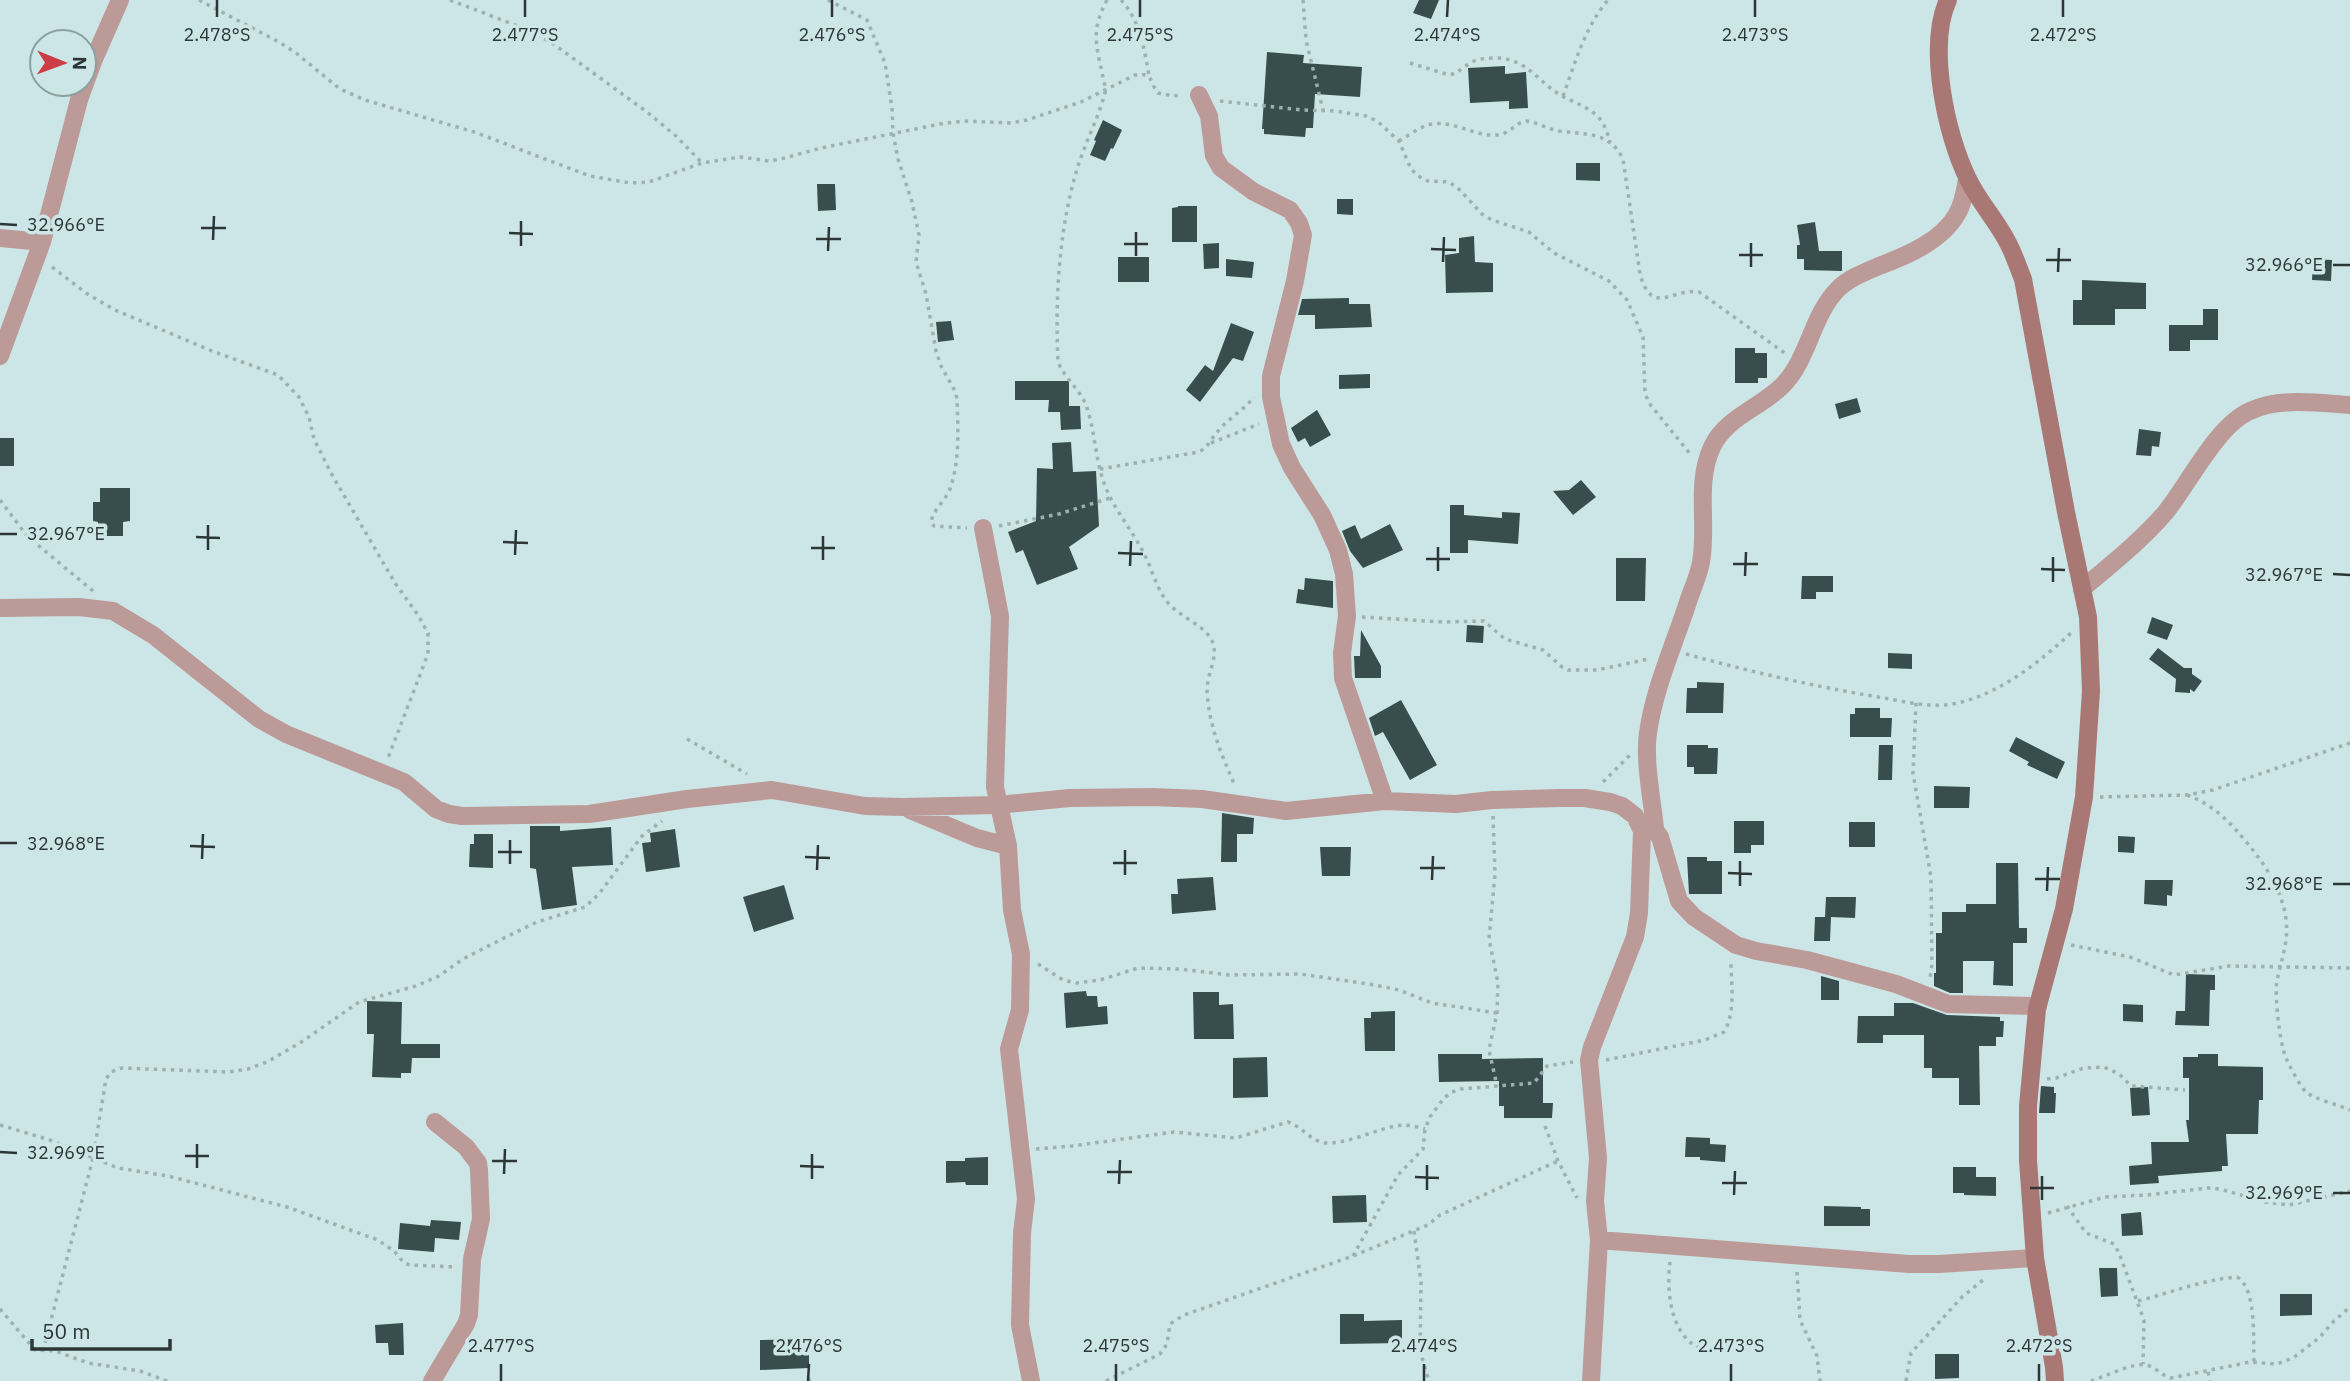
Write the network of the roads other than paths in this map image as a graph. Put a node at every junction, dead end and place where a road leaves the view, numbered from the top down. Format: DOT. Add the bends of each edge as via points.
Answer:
graph roads {
  1 [pos="120,0"];
  2 [pos="1948,0"];
  3 [pos="1199,95"];
  4 [pos="1968,179"];
  5 [pos="0,238"];
  6 [pos="40,248"];
  7 [pos="0,356"];
  8 [pos="2350,405"];
  9 [pos="983,528"];
  10 [pos="2082,589"];
  11 [pos="0,608"];
  12 [pos="1385,801"];
  13 [pos="998,805"];
  14 [pos="903,807"];
  15 [pos="1635,816"];
  16 [pos="1655,828"];
  17 [pos="1008,846"];
  18 [pos="2038,1006"];
  19 [pos="435,1122"];
  20 [pos="1597,1233"];
  21 [pos="2035,1258"];
  22 [pos="432,1381"];
  23 [pos="1031,1381"];
  24 [pos="1591,1381"];
  25 [pos="2055,1381"];
  1 -- 6 [label="street" via="79,100"];
  2 -- 4 [label="street" via="1939,32 1942,96"];
  3 -- 12 [label="street" via="1209,116 1214,156 1222,168 1254,192 1290,210 1303,235 1271,376 1275,419 1281,444 1338,550 1345,575 1347,616 1343,678"];
  4 -- 10 [label="street" via="2009,244 2023,278"];
  4 -- 16 [label="street" via="1958,213 1948,227 1837,289 1799,364 1782,387 1725,429 1712,445 1702,499 1701,563 1647,735"];
  5 -- 6 [label="street"];
  6 -- 7 [label="street"];
  8 -- 10 [label="street" via="2297,402 2248,411 2229,426 2165,513"];
  9 -- 13 [label="street" via="1000,615 994,768"];
  10 -- 18 [label="street" via="2088,617 2091,691 2084,797 2064,909"];
  11 -- 14 [label="street" via="113,611 153,635 259,719 404,782 449,814 589,814 772,790 865,806"];
  12 -- 13 [label="street" via="1286,811 1152,797"];
  12 -- 15 [label="street" via="1456,804 1585,798 1622,806"];
  13 -- 14 [label="street"];
  13 -- 17 [label="street"];
  14 -- 17 [label="street" via="976,838"];
  15 -- 16 [label="street"];
  15 -- 20 [label="street" via="1642,831 1638,923 1589,1060 1598,1158"];
  16 -- 18 [label="street" via="1679,901 1731,942 1896,984 1957,1005"];
  17 -- 23 [label="street" via="1012,910 1021,954 1020,1010 1009,1049 1026,1199 1020,1325"];
  18 -- 21 [label="street" via="2027,1135"];
  19 -- 22 [label="street" via="478,1163 481,1219 471,1268 469,1315"];
  20 -- 21 [label="street" via="1673,1246 1909,1264"];
  20 -- 24 [label="street"];
  21 -- 25 [label="street"];
}
